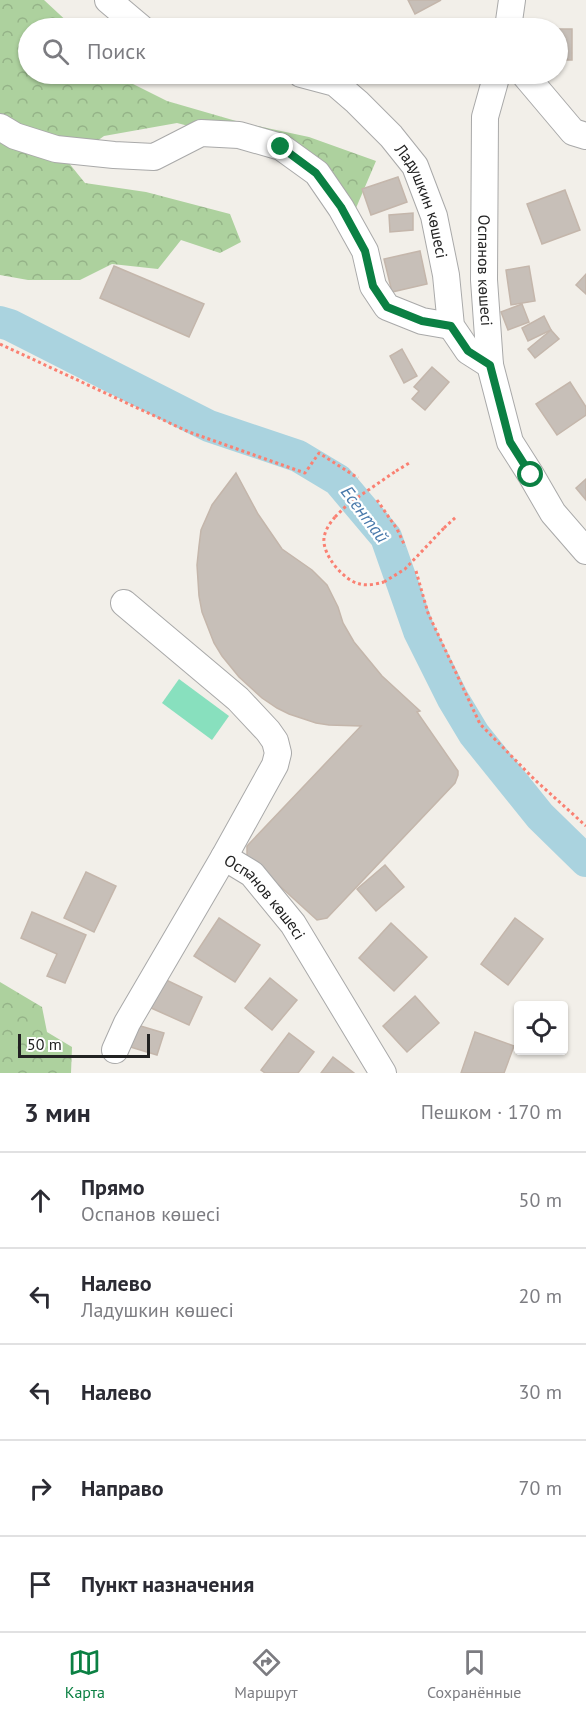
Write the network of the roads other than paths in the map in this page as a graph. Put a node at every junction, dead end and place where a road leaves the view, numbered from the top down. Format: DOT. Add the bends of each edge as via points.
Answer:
graph roads {
  1 [pos="108,0"];
  2 [pos="512,0"];
  3 [pos="129,18"];
  4 [pos="509,18"];
  5 [pos="336,84"];
  6 [pos="494,84"];
  7 [pos="532,84"];
  8 [pos="0,127"];
  9 [pos="586,136"];
  10 [pos="451,326"];
  11 [pos="490,365"];
  12 [pos="586,550"];
  13 [pos="124,603"];
  14 [pos="224,857"];
  15 [pos="115,1050"];
  16 [pos="383,1073"];
  1 -- 3 [label="street"];
  2 -- 4 [label="street"];
  5 -- 10 [label="street, Ладушкин көшесі" via="391,136 415,166 434,216"];
  6 -- 11 [label="street, Оспанов көшесі" via="485,117 484,280"];
  7 -- 9 [label="street" via="573,132"];
  8 -- 10 [label="street" via="56,149 114,155 154,157 201,133 239,135 281,147 316,173 341,207 365,251 373,286 387,307 422,321"];
  10 -- 11 [label="street, Ладушкин көшесі" via="468,351"];
  11 -- 12 [label="street, Оспанов көшесі" via="510,442 553,513"];
  13 -- 14 [label="street, Оспанов көшесі" via="238,699 275,741 275,765"];
  14 -- 15 [label="street"];
  14 -- 16 [label="street, Оспанов көшесі" via="252,874 293,924"];
}
